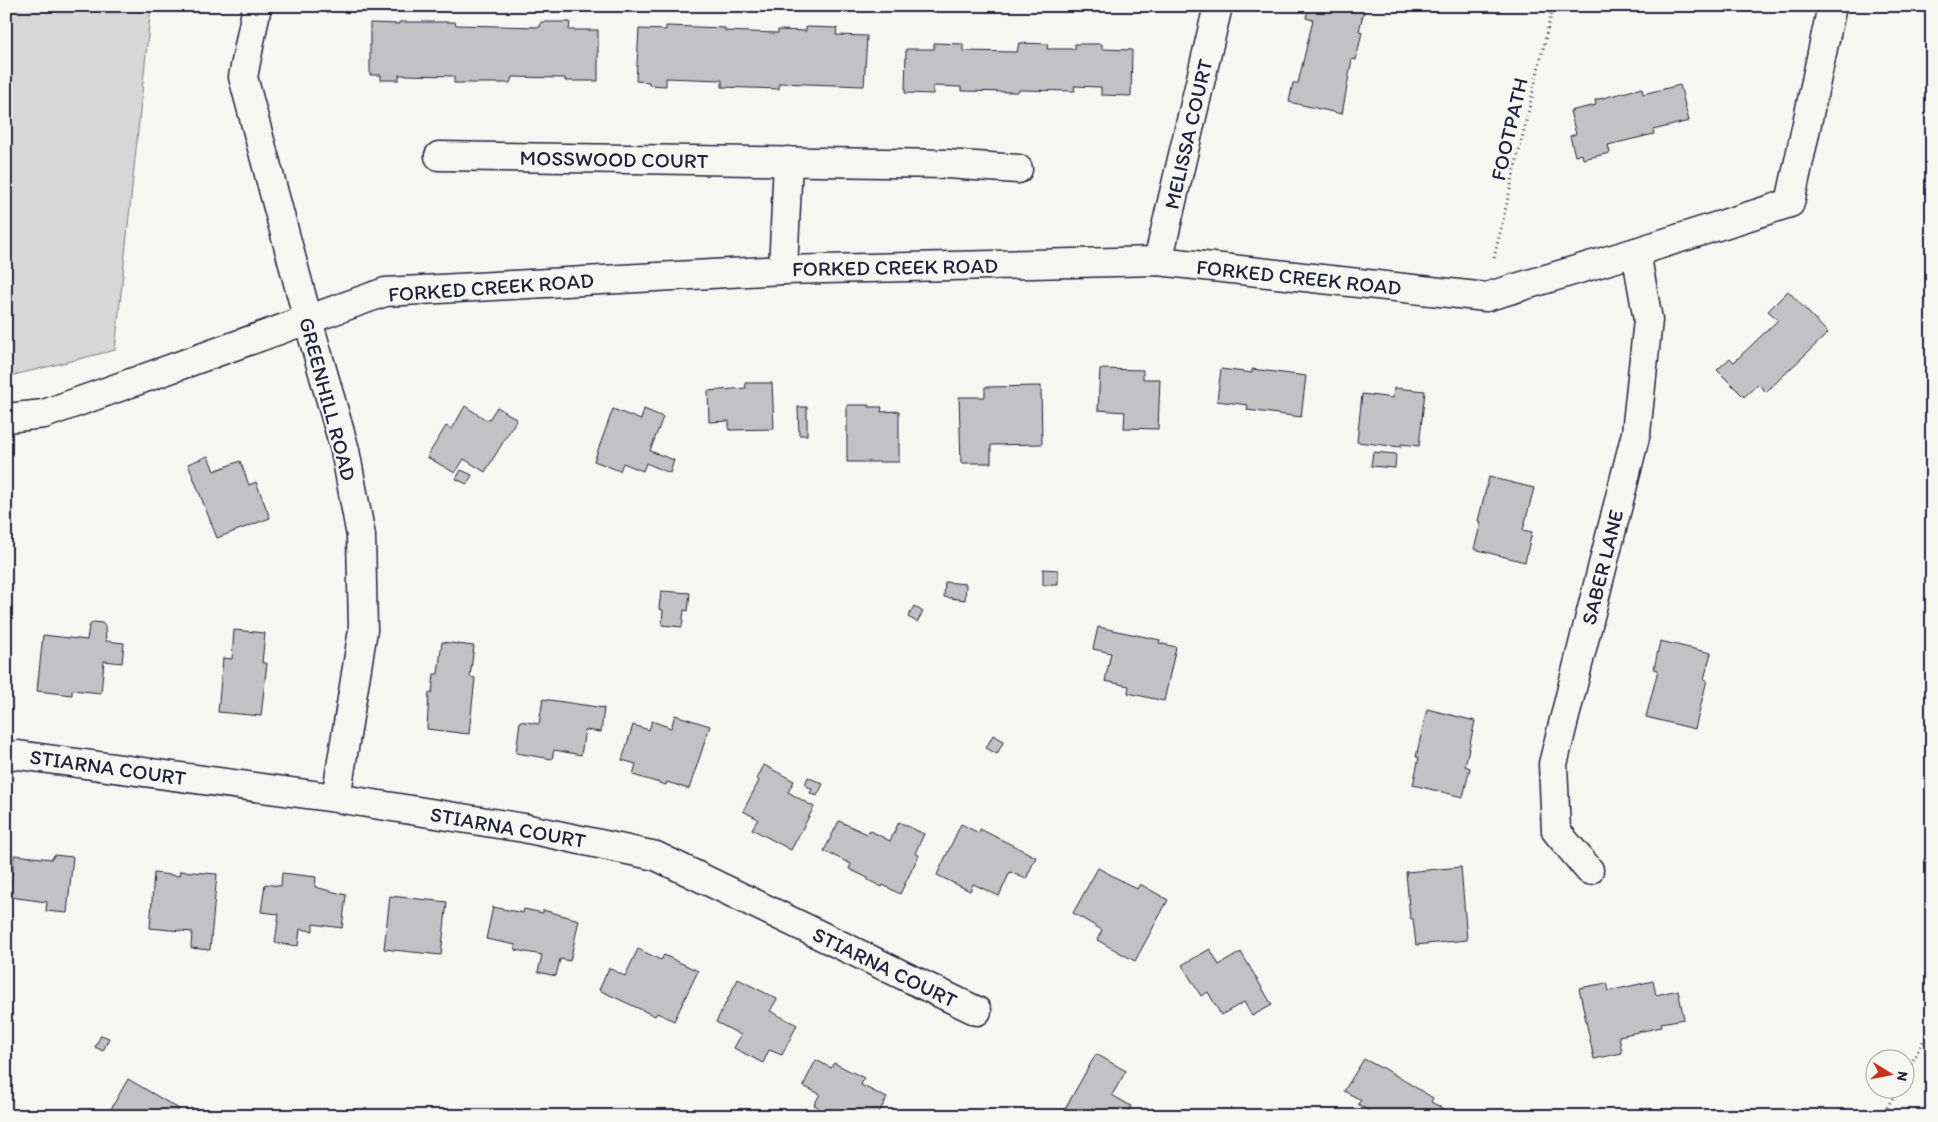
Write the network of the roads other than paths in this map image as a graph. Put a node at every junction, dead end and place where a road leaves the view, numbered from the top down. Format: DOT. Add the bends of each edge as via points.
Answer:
graph roads {
  1 [pos="257,6"];
  2 [pos="1218,6"];
  3 [pos="1832,6"];
  4 [pos="439,156"];
  5 [pos="788,161"];
  6 [pos="1018,169"];
  7 [pos="1636,252"];
  8 [pos="1158,261"];
  9 [pos="783,270"];
  10 [pos="308,320"];
  11 [pos="6,418"];
  12 [pos="6,757"];
  13 [pos="336,798"];
  14 [pos="1589,870"];
  15 [pos="977,1011"];
  1 -- 10 [label="street, GREENHILL ROAD" via="243,77"];
  2 -- 8 [label="street, MELISSA COURT"];
  3 -- 7 [label="street, FORKED CREEK ROAD" via="1790,203"];
  4 -- 5 [label="street, MOSSWOOD COURT"];
  5 -- 6 [label="street, MOSSWOOD COURT" via="947,164"];
  5 -- 9 [label="street"];
  7 -- 8 [label="street, FORKED CREEK ROAD" via="1486,297"];
  7 -- 14 [label="street, SABER LANE" via="1648,320 1636,434 1553,764 1556,831"];
  8 -- 9 [label="street, FORKED CREEK ROAD"];
  9 -- 10 [label="street, FORKED CREEK ROAD" via="385,292"];
  10 -- 11 [label="street, FORKED CREEK ROAD" via="44,414"];
  10 -- 13 [label="street, GREENHILL ROAD" via="345,450 361,536 362,630"];
  12 -- 13 [label="street, STIARNA COURT" via="18,755"];
  13 -- 15 [label="street, STIARNA COURT" via="524,828 656,856"];
}
